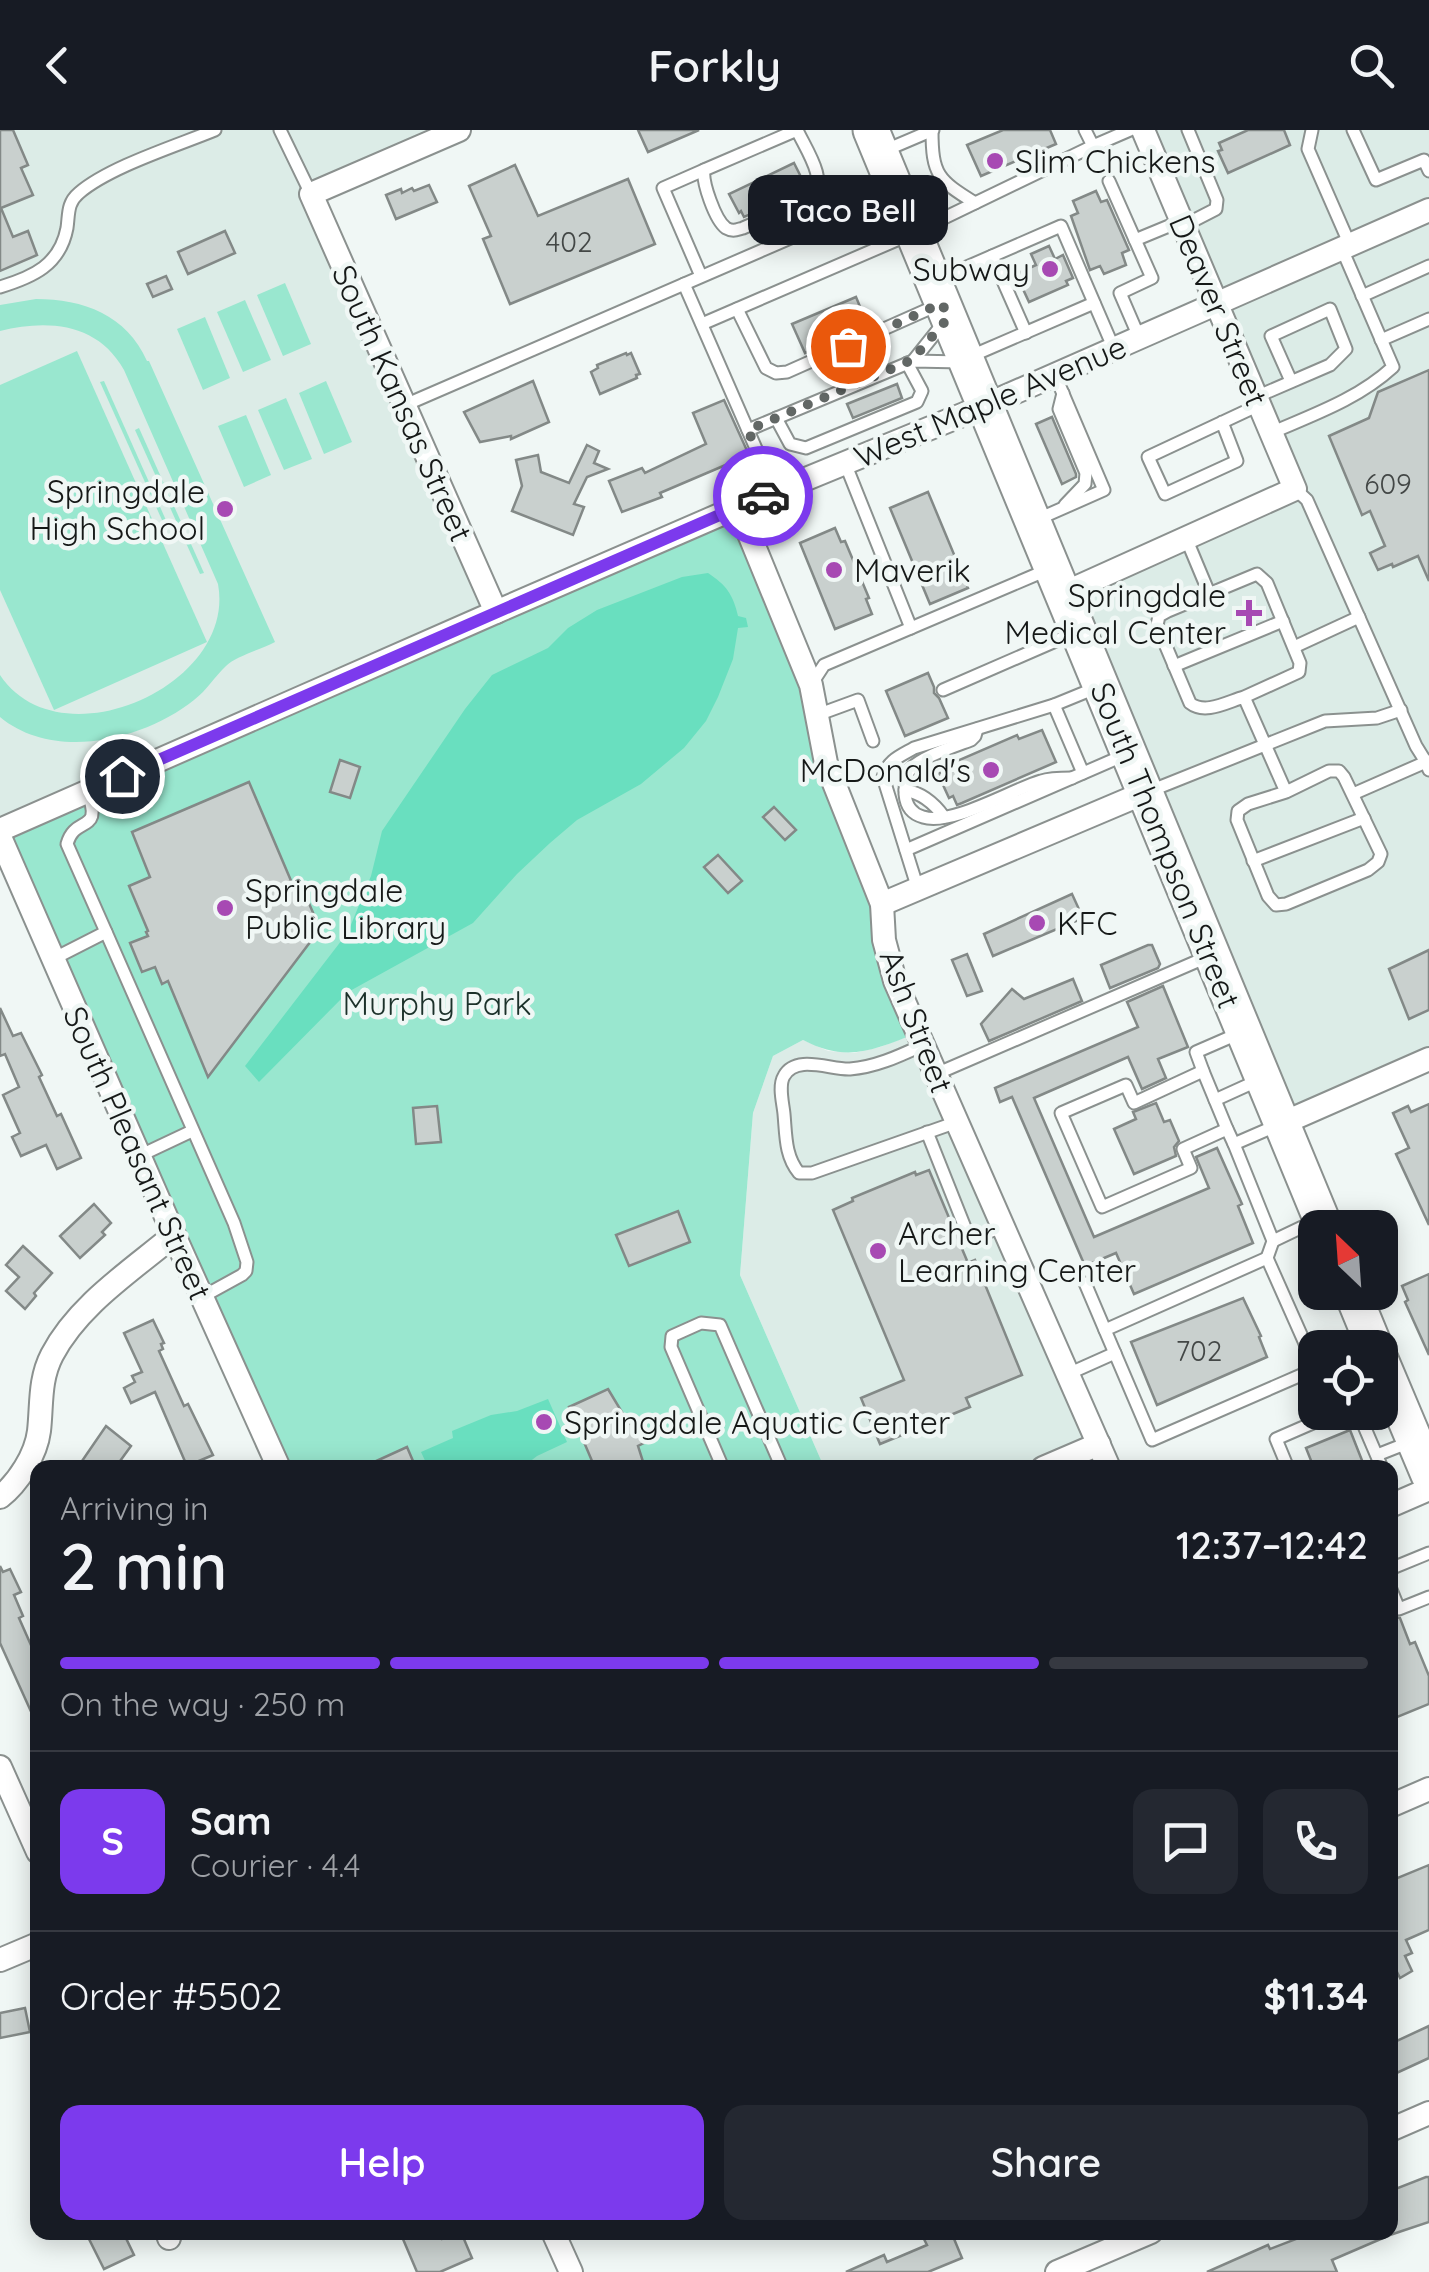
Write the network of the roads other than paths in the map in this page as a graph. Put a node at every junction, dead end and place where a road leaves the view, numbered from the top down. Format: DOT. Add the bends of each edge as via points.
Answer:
graph roads {
  1 [pos="215,130"];
  2 [pos="280,130"];
  3 [pos="459,130"];
  4 [pos="797,130"];
  5 [pos="932,130"];
  6 [pos="1086,130"];
  7 [pos="1130,130"];
  8 [pos="1143,130"];
  9 [pos="1188,130"];
  10 [pos="1312,130"];
  11 [pos="1354,130"];
  12 [pos="876,142"];
  13 [pos="1093,146"];
  14 [pos="1427,163"];
  15 [pos="704,170"];
  16 [pos="1110,180"];
  17 [pos="896,192"];
  18 [pos="311,194"];
  19 [pos="975,204"];
  20 [pos="1429,210"];
  21 [pos="1182,224"];
  22 [pos="913,233"];
  23 [pos="1135,240"];
  24 [pos="1346,247"];
  25 [pos="992,256"];
  26 [pos="1429,266"];
  27 [pos="702,276"];
  28 [pos="684,284"];
  29 [pos="0,287"];
  30 [pos="1362,296"];
  31 [pos="941,301"];
  32 [pos="1094,304"];
  33 [pos="1216,305"];
  34 [pos="737,309"];
  35 [pos="1429,320"];
  36 [pos="702,324"];
  37 [pos="1026,333"];
  38 [pos="1140,338"];
  39 [pos="1381,340"];
  40 [pos="1114,349"];
  41 [pos="965,360"];
  42 [pos="910,362"];
  43 [pos="1290,381"];
  44 [pos="1059,384"];
  45 [pos="1258,401"];
  46 [pos="404,405"];
  47 [pos="984,406"];
  48 [pos="776,418"];
  49 [pos="1222,422"];
  50 [pos="748,430"];
  51 [pos="1271,433"];
  52 [pos="844,463"];
  53 [pos="1295,489"];
  54 [pos="774,492"];
  55 [pos="738,507"];
  56 [pos="1047,515"];
  57 [pos="1186,538"];
  58 [pos="1057,581"];
  59 [pos="1210,594"];
  60 [pos="496,612"];
  61 [pos="1359,617"];
  62 [pos="1283,621"];
  63 [pos="911,628"];
  64 [pos="1078,631"];
  65 [pos="1294,647"];
  66 [pos="1174,666"];
  67 [pos="811,685"];
  68 [pos="1100,686"];
  69 [pos="943,690"];
  70 [pos="1244,697"];
  71 [pos="1054,705"];
  72 [pos="1401,710"];
  73 [pos="817,715"];
  74 [pos="977,729"];
  75 [pos="873,741"];
  76 [pos="1264,744"];
  77 [pos="1128,754"];
  78 [pos="1428,764"];
  79 [pos="1077,775"];
  80 [pos="905,790"];
  81 [pos="88,792"];
  82 [pos="1286,792"];
  83 [pos="1144,793"];
  84 [pos="1353,794"];
  85 [pos="944,817"];
  86 [pos="1364,818"];
  87 [pos="0,834"];
  88 [pos="906,850"];
  89 [pos="1253,861"];
  90 [pos="918,889"];
  91 [pos="882,904"];
  92 [pos="106,932"];
  93 [pos="1211,956"];
  94 [pos="53,959"];
  95 [pos="1242,1032"];
  96 [pos="923,1046"];
  97 [pos="1429,1059"];
  98 [pos="1203,1072"];
  99 [pos="936,1074"];
  100 [pos="1262,1079"];
  101 [pos="1215,1100"];
  102 [pos="957,1122"];
  103 [pos="1281,1124"];
  104 [pos="1227,1129"];
  105 [pos="192,1130"];
  106 [pos="927,1132"];
  107 [pos="1234,1144"];
  108 [pos="139,1156"];
  109 [pos="1317,1210"];
  110 [pos="1003,1226"];
  111 [pos="1298,1232"];
  112 [pos="174,1235"];
  113 [pos="1273,1241"];
  114 [pos="1266,1258"];
  115 [pos="1085,1283"];
  116 [pos="202,1297"];
  117 [pos="1105,1330"];
  118 [pos="1298,1330"];
  119 [pos="1115,1353"];
  120 [pos="1068,1374"];
  121 [pos="1298,1375"];
  122 [pos="1398,1406"];
  123 [pos="1298,1429"];
  124 [pos="1366,1430"];
  125 [pos="1414,1440"];
  126 [pos="1099,1444"];
  127 [pos="275,1460"];
  128 [pos="720,1460"];
  129 [pos="779,1460"];
  130 [pos="1062,1460"];
  131 [pos="1106,1460"];
  132 [pos="1285,1460"];
  133 [pos="1379,1460"];
  134 [pos="1383,1460"];
  135 [pos="1429,1475"];
  136 [pos="1429,1489"];
  137 [pos="0,1498"];
  138 [pos="1398,1503"];
  139 [pos="1429,1553"];
  140 [pos="1398,1566"];
  141 [pos="1429,1597"];
  142 [pos="1398,1606"];
  143 [pos="0,1767"];
  144 [pos="1429,1789"];
  145 [pos="1398,1803"];
  146 [pos="30,1834"];
  147 [pos="30,1947"];
  148 [pos="0,1960"];
  149 [pos="1429,2113"];
  150 [pos="1398,2127"];
  151 [pos="557,2240"];
  152 [pos="1125,2240"];
  153 [pos="571,2272"];
  154 [pos="1057,2272"];
  1 -- 29 [label="lane" via="79,192 69,202 62,247 30,278"];
  2 -- 18 [label="lane"];
  3 -- 18 [label="street"];
  4 -- 15 [label="lane"];
  4 -- 15 [label="lane" via="818,176 818,193 760,221 734,231 722,224 704,186"];
  5 -- 12 [label="lane"];
  5 -- 19 [label="lane" via="932,158 946,185"];
  6 -- 13 [label="lane"];
  7 -- 13 [label="lane"];
  8 -- 21 [label="street, Deaver Street"];
  9 -- 21 [label="lane" via="1217,200 1210,214"];
  10 -- 24 [label="lane" via="1308,149"];
  11 -- 14 [label="lane" via="1376,180"];
  12 -- 17 [label="main road, South Thompson Street"];
  13 -- 19 [label="lane"];
  15 -- 27 [label="lane" via="663,188"];
  16 -- 23 [label="lane"];
  17 -- 22 [label="main road, South Thompson Street"];
  17 -- 27 [label="lane"];
  18 -- 46 [label="street, South Kansas Street"];
  19 -- 22 [label="lane"];
  20 -- 24 [label="street, West Maple Avenue"];
  21 -- 23 [label="lane"];
  21 -- 33 [label="street, Deaver Street"];
  22 -- 31 [label="main road, South Thompson Street"];
  22 -- 34 [label="lane"];
  23 -- 38 [label="lane" via="1152,278 1120,293"];
  24 -- 30 [label="lane"];
  24 -- 33 [label="street, West Maple Avenue"];
  25 -- 31 [label="lane"];
  25 -- 32 [label="lane" via="1062,226"];
  25 -- 37 [label="lane"];
  26 -- 30 [label="lane"];
  27 -- 28 [label="lane"];
  28 -- 36 [label="lane"];
  28 -- 46 [label="lane"];
  30 -- 39 [label="lane"];
  31 -- 34 [label="lane" via="776,373 766,368"];
  31 -- 41 [label="main road, South Thompson Street"];
  31 -- 42 [label="lane"];
  32 -- 37 [label="lane"];
  32 -- 40 [label="lane"];
  33 -- 38 [label="street, West Maple Avenue"];
  33 -- 45 [label="street, Deaver Street"];
  34 -- 36 [label="lane"];
  35 -- 39 [label="lane"];
  36 -- 50 [label="lane"];
  37 -- 41 [label="lane"];
  38 -- 40 [label="street, West Maple Avenue"];
  39 -- 51 [label="lane" via="1393,367 1378,382"];
  40 -- 44 [label="street, West Maple Avenue"];
  41 -- 42 [label="lane"];
  41 -- 47 [label="main road, South Thompson Street"];
  42 -- 48 [label="lane"];
  42 -- 48 [label="lane" via="922,391 917,402 806,448 790,444"];
  43 -- 43 [label="lane" via="1271,336 1330,309 1346,349 1330,365"];
  43 -- 45 [label="lane"];
  44 -- 47 [label="street, West Maple Avenue"];
  44 -- 56 [label="lane" via="1059,409 1085,484"];
  44 -- 56 [label="lane" via="1104,490"];
  45 -- 49 [label="lane"];
  45 -- 51 [label="street, Deaver Street"];
  46 -- 60 [label="street, South Kansas Street"];
  47 -- 52 [label="street, West Maple Avenue"];
  47 -- 56 [label="main road, South Thompson Street"];
  48 -- 50 [label="lane"];
  49 -- 49 [label="lane" via="1238,461 1165,494 1148,456"];
  50 -- 54 [label="lane"];
  51 -- 53 [label="street, Deaver Street"];
  52 -- 54 [label="street, West Maple Avenue"];
  52 -- 63 [label="lane"];
  53 -- 57 [label="street"];
  53 -- 61 [label="lane" via="1307,500"];
  54 -- 55 [label="street, West Maple Avenue"];
  55 -- 60 [label="street, West Maple Avenue"];
  55 -- 67 [label="street, Ash Street"];
  56 -- 58 [label="main road, South Thompson Street"];
  57 -- 58 [label="street"];
  57 -- 59 [label="lane"];
  58 -- 63 [label="lane"];
  58 -- 64 [label="main road, South Thompson Street"];
  59 -- 62 [label="lane" via="1257,574"];
  59 -- 66 [label="lane" via="1159,616"];
  60 -- 81 [label="street, West Maple Avenue"];
  61 -- 65 [label="lane"];
  61 -- 72 [label="lane"];
  62 -- 65 [label="lane"];
  62 -- 66 [label="lane"];
  63 -- 67 [label="lane" via="824,665"];
  64 -- 68 [label="main road, South Thompson Street"];
  64 -- 69 [label="lane"];
  65 -- 70 [label="lane" via="1299,672"];
  66 -- 70 [label="lane" via="1195,708"];
  67 -- 73 [label="street, Ash Street"];
  68 -- 71 [label="lane"];
  68 -- 77 [label="main road, South Thompson Street"];
  70 -- 76 [label="lane"];
  71 -- 74 [label="lane"];
  71 -- 79 [label="lane"];
  72 -- 76 [label="lane" via="1325,721"];
  72 -- 78 [label="lane"];
  73 -- 75 [label="lane" via="858,700"];
  73 -- 91 [label="street, Ash Street" via="826,763"];
  74 -- 80 [label="lane" via="970,740 916,763"];
  74 -- 88 [label="lane" via="914,748 886,767 883,777"];
  76 -- 82 [label="lane"];
  76 -- 83 [label="lane"];
  77 -- 79 [label="lane"];
  77 -- 83 [label="main road, South Thompson Street"];
  78 -- 84 [label="lane"];
  79 -- 85 [label="lane" via="1044,779"];
  79 -- 88 [label="lane"];
  80 -- 85 [label="lane" via="918,792"];
  80 -- 85 [label="lane" via="919,816"];
  81 -- 87 [label="street, West Maple Avenue"];
  81 -- 92 [label="lane" via="93,816 67,844"];
  82 -- 84 [label="lane" via="1339,772"];
  82 -- 89 [label="lane" via="1238,811"];
  83 -- 90 [label="street"];
  83 -- 93 [label="main road, South Thompson Street"];
  84 -- 86 [label="lane"];
  86 -- 89 [label="lane"];
  86 -- 89 [label="lane" via="1381,854 1378,862 1286,904 1268,896"];
  87 -- 94 [label="street, South Pleasant Street"];
  88 -- 90 [label="lane"];
  90 -- 91 [label="street"];
  91 -- 96 [label="street, Ash Street" via="895,981"];
  92 -- 94 [label="lane"];
  92 -- 105 [label="lane"];
  93 -- 95 [label="main road, South Thompson Street"];
  93 -- 99 [label="lane"];
  94 -- 108 [label="street, South Pleasant Street"];
  95 -- 98 [label="lane" via="1196,1052"];
  95 -- 100 [label="main road, South Thompson Street"];
  96 -- 99 [label="street, Ash Street"];
  96 -- 106 [label="lane" via="849,1069 793,1067 781,1086 788,1154 800,1173"];
  97 -- 103 [label="street"];
  98 -- 101 [label="lane"];
  98 -- 104 [label="lane" via="1134,1103 1126,1085 1062,1114 1102,1207 1191,1168 1183,1149"];
  99 -- 102 [label="street, Ash Street"];
  100 -- 101 [label="lane"];
  100 -- 103 [label="main road, South Thompson Street"];
  101 -- 104 [label="lane"];
  102 -- 106 [label="lane"];
  102 -- 110 [label="street, Ash Street"];
  103 -- 107 [label="lane"];
  103 -- 109 [label="main road, South Thompson Street"];
  104 -- 107 [label="lane"];
  105 -- 108 [label="lane"];
  105 -- 116 [label="lane" via="247,1262 242,1276"];
  106 -- 110 [label="lane" via="966,1230 978,1236"];
  107 -- 113 [label="lane"];
  108 -- 112 [label="street, South Pleasant Street"];
  110 -- 120 [label="street, Ash Street"];
  111 -- 113 [label="lane"];
  112 -- 116 [label="street, South Pleasant Street"];
  112 -- 137 [label="street" via="79,1316 51,1356 40,1394 39,1435"];
  113 -- 114 [label="lane"];
  114 -- 117 [label="lane"];
  114 -- 118 [label="lane"];
  115 -- 117 [label="lane"];
  116 -- 127 [label="street, South Pleasant Street"];
  117 -- 119 [label="lane"];
  119 -- 120 [label="lane"];
  119 -- 121 [label="lane" via="1152,1440"];
  120 -- 126 [label="street, Ash Street"];
  122 -- 125 [label="main road"];
  123 -- 132 [label="lane" via="1276,1439"];
  124 -- 133 [label="lane"];
  125 -- 134 [label="lane"];
  125 -- 135 [label="main road"];
  126 -- 130 [label="street"];
  126 -- 131 [label="street, Ash Street"];
  128 -- 129 [label="lane" via="671,1347 672,1336 701,1323 720,1325"];
  136 -- 138 [label="street"];
  139 -- 140 [label="lane"];
  141 -- 142 [label="lane"];
  143 -- 146 [label="street"];
  144 -- 145 [label="street"];
  147 -- 148 [label="street"];
  149 -- 150 [label="street"];
  151 -- 153 [label="street"];
  152 -- 154 [label="street"];
}
